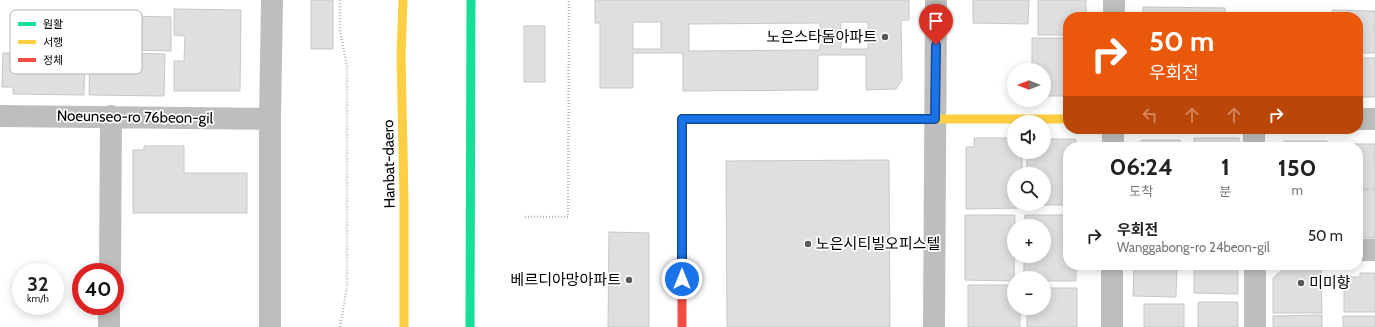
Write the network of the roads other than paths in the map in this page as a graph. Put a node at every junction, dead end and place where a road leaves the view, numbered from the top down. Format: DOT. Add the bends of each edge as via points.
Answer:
graph roads {
  1 [pos="272,0"];
  2 [pos="403,0"];
  3 [pos="471,0"];
  4 [pos="936,0"];
  5 [pos="1114,0"];
  6 [pos="481,10"];
  7 [pos="1114,12"];
  8 [pos="393,17"];
  9 [pos="470,48"];
  10 [pos="401,55"];
  11 [pos="0,116"];
  12 [pos="111,116"];
  13 [pos="270,119"];
  14 [pos="935,119"];
  15 [pos="1063,119"];
  16 [pos="1363,119"];
  17 [pos="1375,119"];
  18 [pos="1363,250"];
  19 [pos="1375,250"];
  20 [pos="110,263"];
  21 [pos="1112,270"];
  22 [pos="1255,270"];
  23 [pos="109,315"];
  24 [pos="109,327"];
  25 [pos="270,327"];
  26 [pos="404,327"];
  27 [pos="470,327"];
  28 [pos="682,327"];
  29 [pos="934,327"];
  30 [pos="1112,327"];
  31 [pos="1255,327"];
  1 -- 13 [label="street"];
  2 -- 10 [label="main road, Hanbat-daero"];
  3 -- 9 [label="main road"];
  4 -- 14 [label="street"];
  5 -- 7 [label="street"];
  6 -- 9 [label="main road"];
  8 -- 10 [label="main road"];
  9 -- 27 [label="main road"];
  10 -- 26 [label="main road, Hanbat-daero"];
  11 -- 12 [label="street, Noeunseo-ro 76beon-gil"];
  12 -- 13 [label="street, Noeunseo-ro 76beon-gil"];
  12 -- 20 [label="street"];
  13 -- 25 [label="street"];
  14 -- 15 [label="main road"];
  14 -- 28 [label="main road" via="682,119"];
  14 -- 29 [label="street"];
  16 -- 17 [label="street"];
  18 -- 19 [label="street"];
  21 -- 30 [label="street"];
  22 -- 31 [label="street"];
  23 -- 24 [label="street"];
}
